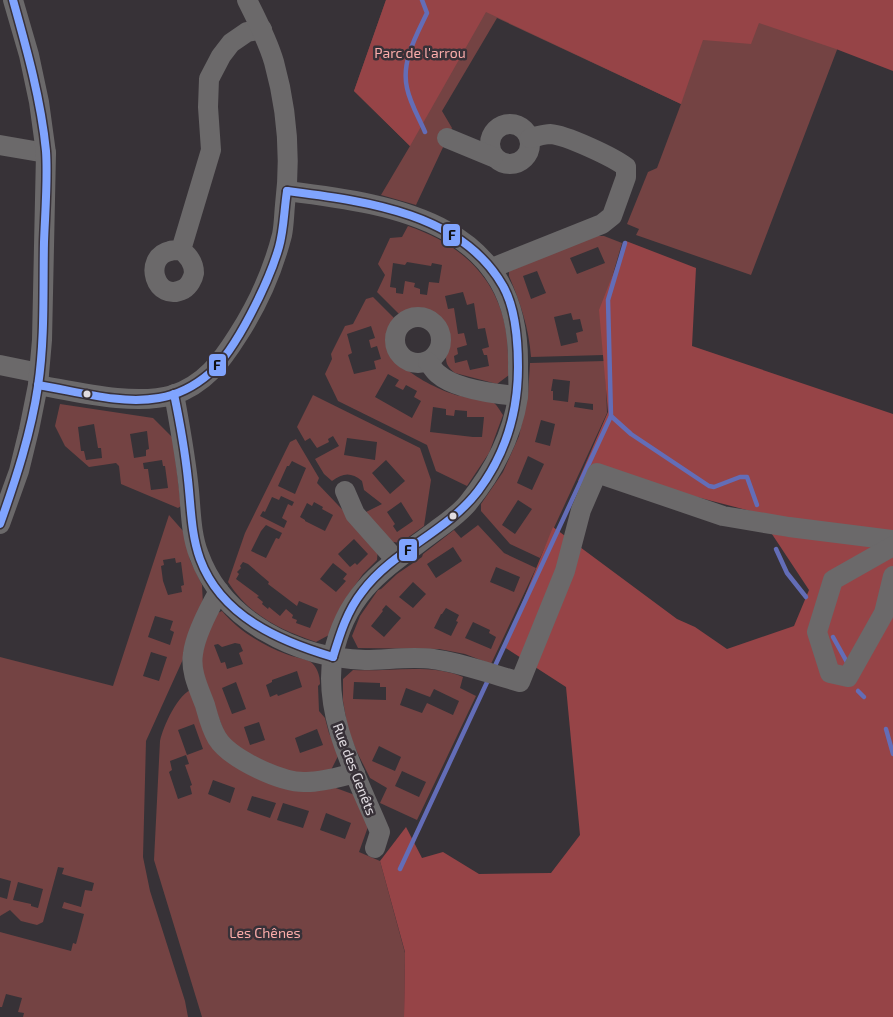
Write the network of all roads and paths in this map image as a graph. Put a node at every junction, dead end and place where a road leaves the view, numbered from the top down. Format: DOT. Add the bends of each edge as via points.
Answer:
graph roads {
  1 [pos="13,0"];
  2 [pos="247,0"];
  3 [pos="262,29"];
  4 [pos="447,138"];
  5 [pos="530,138"];
  6 [pos="0,145"];
  7 [pos="46,153"];
  8 [pos="493,157"];
  9 [pos="287,191"];
  10 [pos="181,250"];
  11 [pos="492,268"];
  12 [pos="428,362"];
  13 [pos="0,365"];
  14 [pos="39,379"];
  15 [pos="174,394"];
  16 [pos="518,396"];
  17 [pos="345,491"];
  18 [pos="0,524"];
  19 [pos="893,540"];
  20 [pos="893,546"];
  21 [pos="395,559"];
  22 [pos="893,576"];
  23 [pos="219,590"];
  24 [pos="333,657"];
  25 [pos="355,773"];
  26 [pos="375,848"];
  1 -- 7 [label="street" via="29,55"];
  2 -- 3 [label="street"];
  3 -- 9 [label="street" via="274,62 284,107"];
  3 -- 10 [label="street" via="247,32 231,43 220,56 209,79 211,150"];
  4 -- 8 [label="street"];
  5 -- 8 [label="street" via="530,153 520,163 505,165"];
  5 -- 8 [label="street" via="522,127 508,123 495,130 489,143"];
  5 -- 11 [label="street" via="549,134 564,137 618,161 626,168 626,177 612,216 602,224"];
  6 -- 7 [label="street"];
  7 -- 14 [label="street"];
  9 -- 11 [label="street, Rue des Genêts" via="400,212 436,224 476,252"];
  9 -- 15 [label="street" via="282,233 273,266 255,306 219,364 192,386"];
  11 -- 16 [label="street, Rue des Genêts" via="504,288 516,335"];
  12 -- 16 [label="street" via="438,374 453,383 495,394"];
  13 -- 14 [label="street"];
  14 -- 15 [label="street" via="120,398 151,399"];
  14 -- 18 [label="street" via="30,430"];
  15 -- 23 [label="street" via="198,554"];
  16 -- 21 [label="street, Rue des Genêts" via="506,440 482,484 466,505 444,524"];
  17 -- 21 [label="street" via="355,514"];
  19 -- 24 [label="street" via="723,516 597,473 581,510 565,571 520,682 431,658 364,660"];
  20 -- 22 [label="street" via="833,580 817,632 830,673 848,677 884,612"];
  21 -- 24 [label="street, Rue des Genêts" via="369,583 354,603"];
  23 -- 24 [label="street" via="232,607 266,632"];
  23 -- 25 [label="street" via="192,653 192,666 216,737 240,758 285,779 305,783"];
  24 -- 25 [label="street, Rue des Genêts" via="334,712"];
  25 -- 26 [label="street, Rue des Genêts" via="380,832"];
}
